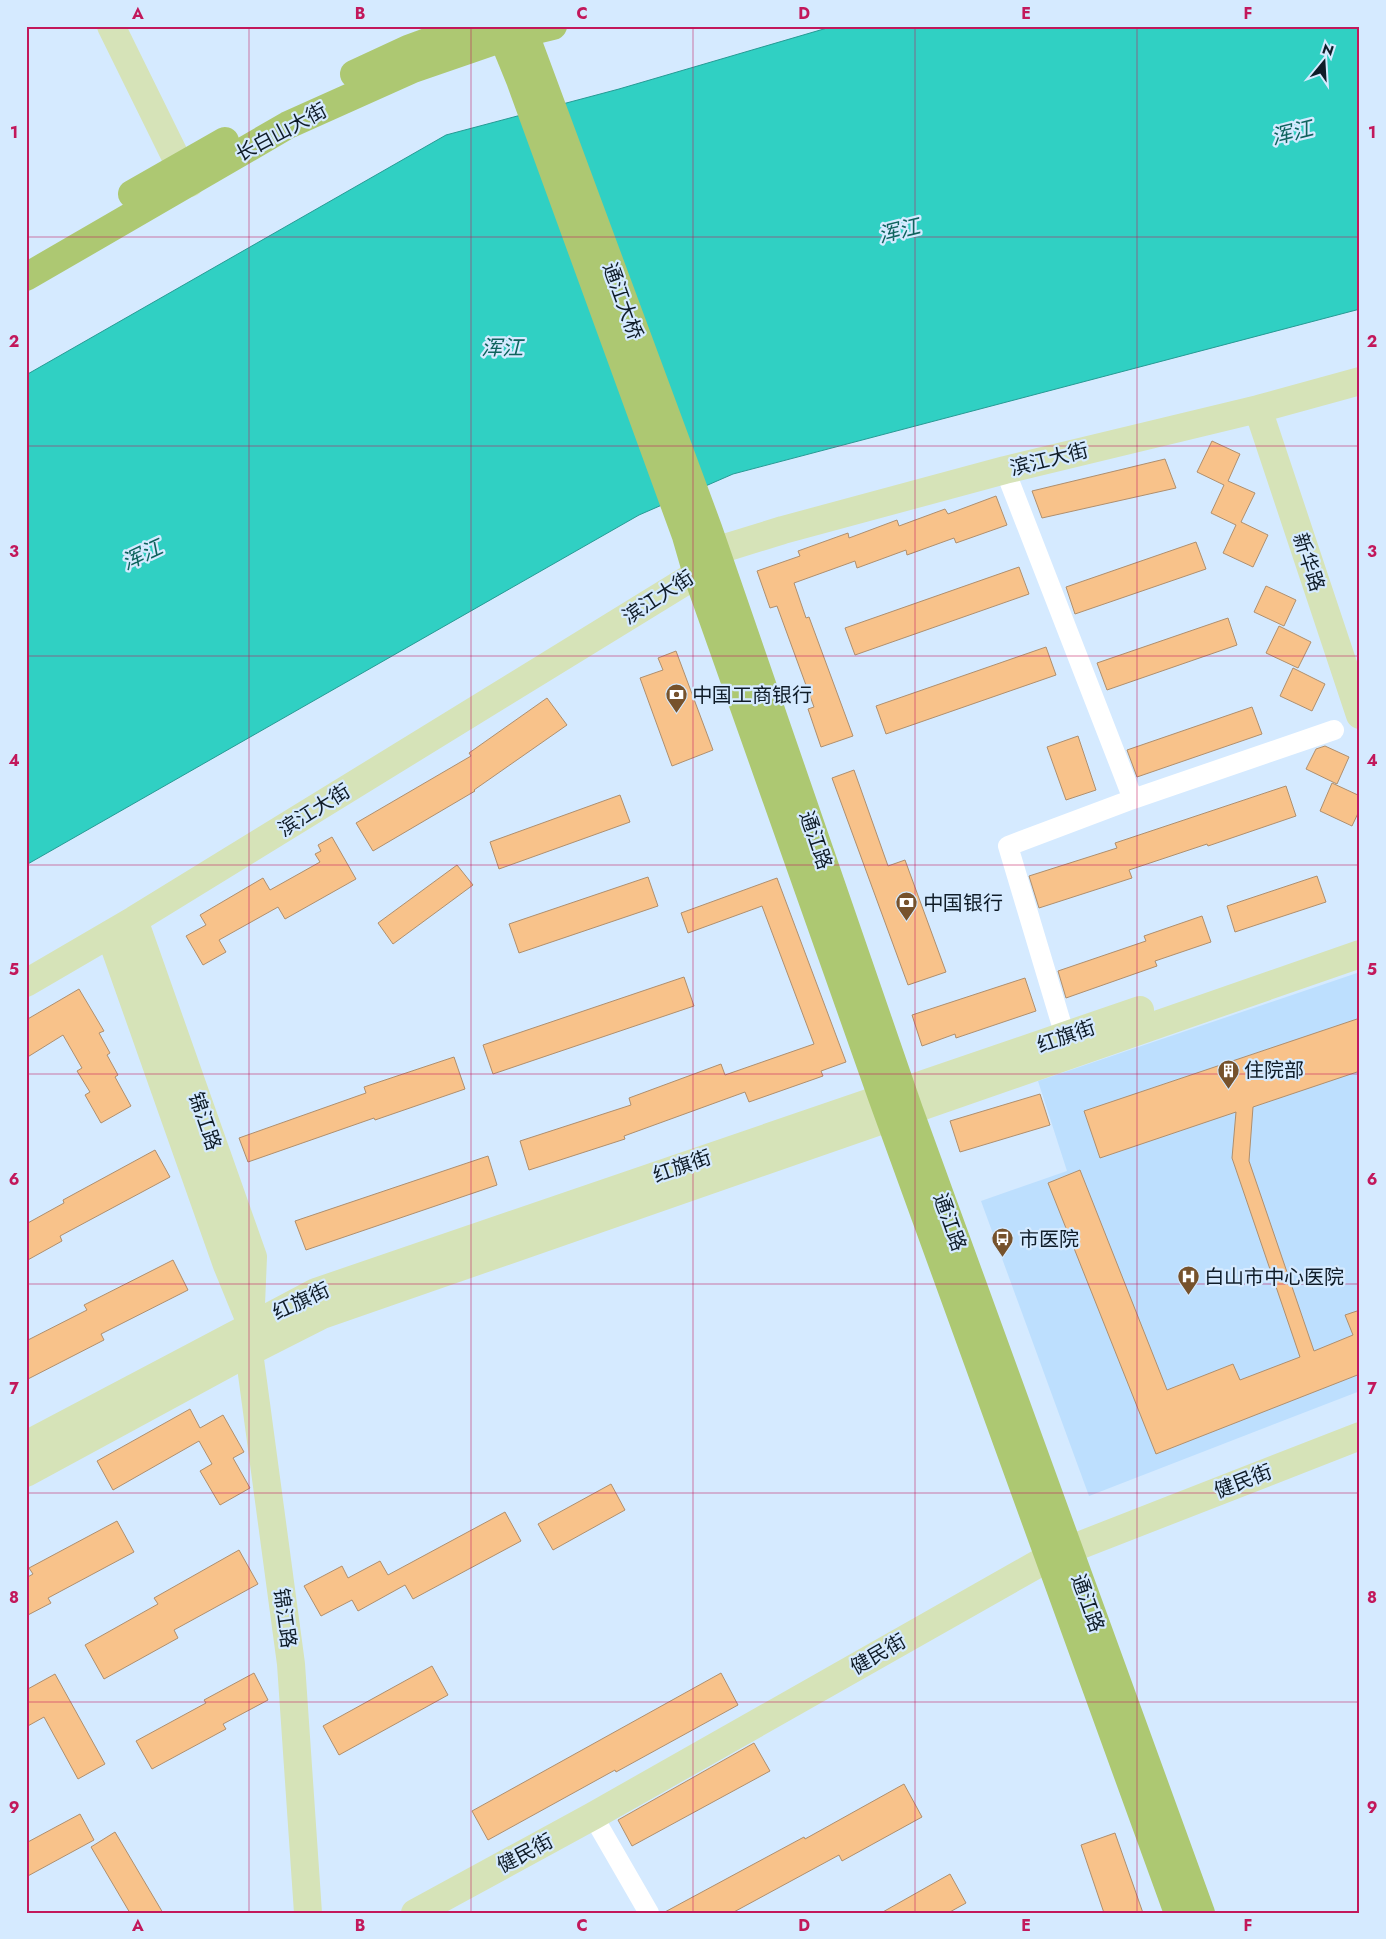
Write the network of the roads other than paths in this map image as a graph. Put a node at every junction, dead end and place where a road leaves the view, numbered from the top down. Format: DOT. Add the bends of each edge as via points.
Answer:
graph roads {
  1 [pos="111,26"];
  2 [pos="471,26"];
  3 [pos="553,26"];
  4 [pos="512,31"];
  5 [pos="185,175"];
  6 [pos="26,258"];
  7 [pos="26,277"];
  8 [pos="1360,382"];
  9 [pos="1258,409"];
  10 [pos="1005,470"];
  11 [pos="703,538"];
  12 [pos="697,574"];
  13 [pos="1360,715"];
  14 [pos="1334,730"];
  15 [pos="1133,799"];
  16 [pos="134,920"];
  17 [pos="110,934"];
  18 [pos="1360,936"];
  19 [pos="1360,954"];
  20 [pos="26,983"];
  21 [pos="1065,1036"];
  22 [pos="896,1104"];
  23 [pos="251,1325"];
  24 [pos="249,1352"];
  25 [pos="1360,1436"];
  26 [pos="26,1445"];
  27 [pos="26,1473"];
  28 [pos="1059,1553"];
  29 [pos="593,1816"];
  30 [pos="308,1913"];
  31 [pos="415,1913"];
  32 [pos="649,1913"];
  33 [pos="1178,1913"];
  34 [pos="1201,1913"];
  1 -- 5 [label="street"];
  2 -- 5 [label="main road, 长白山大街" via="408,49 283,107"];
  3 -- 4 [label="main road, 长白山大街"];
  4 -- 5 [label="main road, 长白山大街" via="412,69"];
  4 -- 11 [label="main road, 通江大桥"];
  5 -- 6 [label="main road, 长白山大街" via="118,201"];
  5 -- 7 [label="main road, 长白山大街"];
  8 -- 9 [label="street, 滨江大街"];
  9 -- 10 [label="street, 滨江大街"];
  9 -- 13 [label="street, 新华路"];
  10 -- 11 [label="street, 滨江大街" via="783,530"];
  10 -- 15 [label="street"];
  11 -- 12 [label="main road, 通江路"];
  11 -- 22 [label="main road, 通江路"];
  12 -- 16 [label="street, 滨江大街"];
  12 -- 22 [label="main road, 通江路"];
  14 -- 15 [label="street"];
  15 -- 21 [label="street" via="1008,846"];
  16 -- 17 [label="street, 滨江大街"];
  16 -- 23 [label="street, 锦江路" via="253,1257"];
  17 -- 20 [label="street, 滨江大街"];
  17 -- 23 [label="street, 锦江路"];
  18 -- 21 [label="street, 红旗街"];
  19 -- 22 [label="street"];
  21 -- 22 [label="street, 红旗街"];
  22 -- 23 [label="street, 红旗街" via="316,1292"];
  22 -- 24 [label="street" via="322,1315"];
  22 -- 28 [label="main road, 通江路"];
  23 -- 24 [label="street, 锦江路"];
  23 -- 26 [label="street, 红旗街"];
  24 -- 27 [label="street"];
  24 -- 30 [label="street, 锦江路" via="291,1664"];
  25 -- 28 [label="street, 健民街"];
  28 -- 29 [label="street, 健民街"];
  28 -- 33 [label="main road, 通江路"];
  28 -- 34 [label="main road, 通江路"];
  29 -- 31 [label="street, 健民街"];
  29 -- 32 [label="street"];
}
